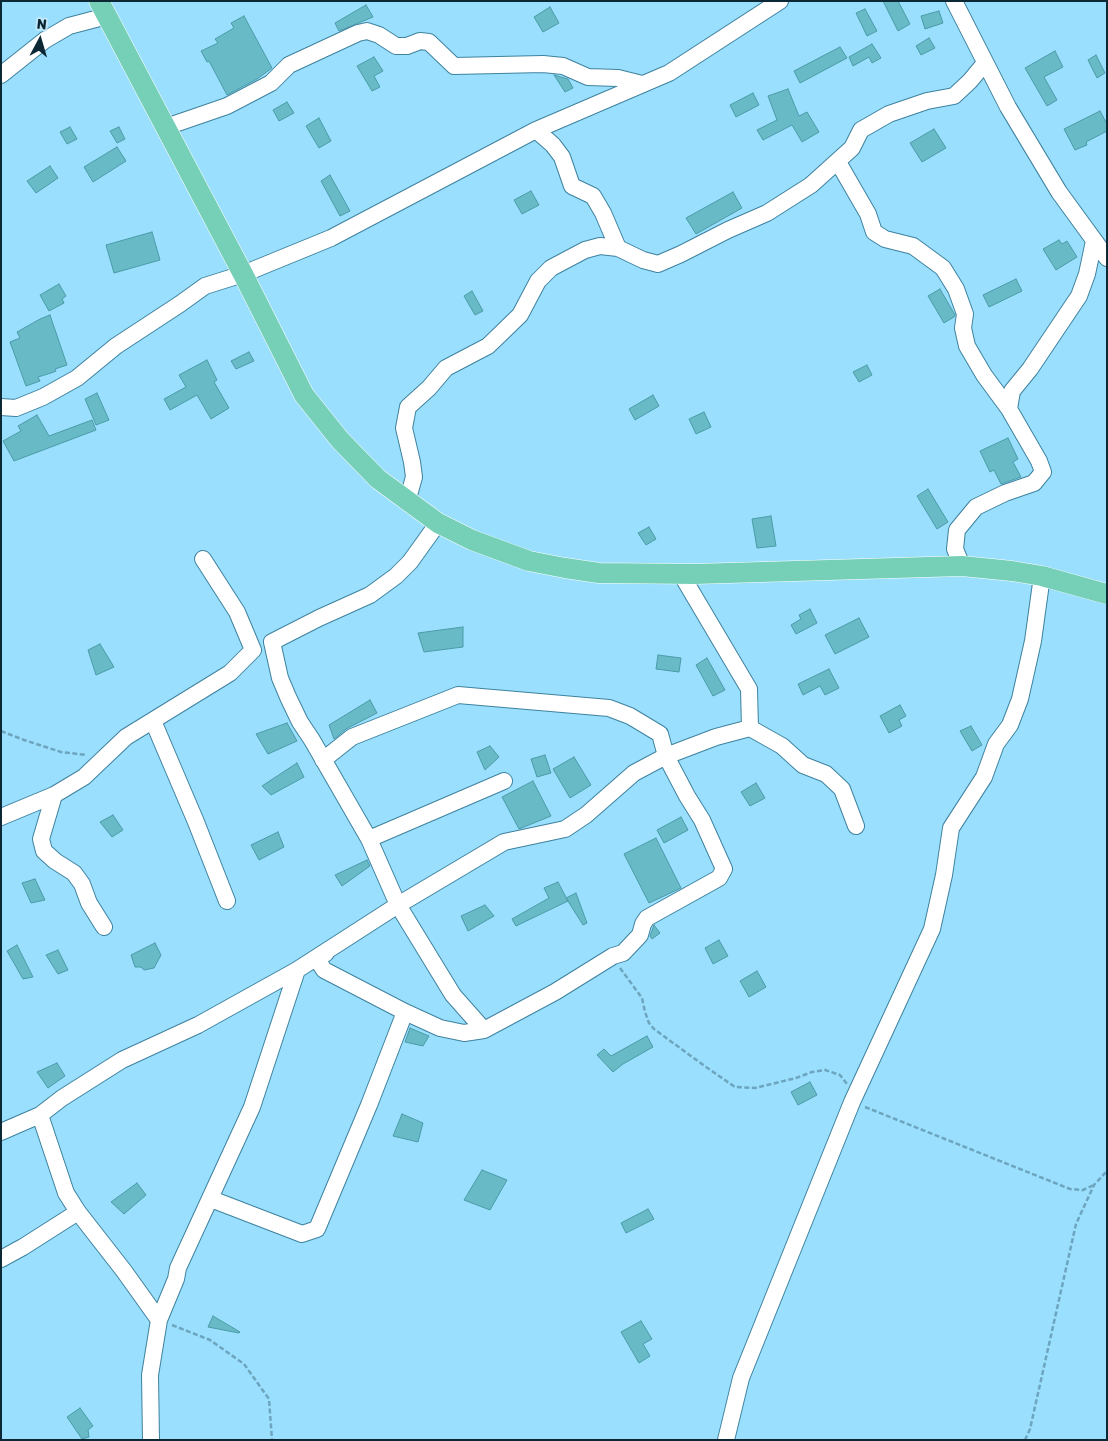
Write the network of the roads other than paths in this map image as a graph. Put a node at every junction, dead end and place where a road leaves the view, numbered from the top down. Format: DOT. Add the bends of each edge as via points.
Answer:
graph roads {
  1 [pos="780,1"];
  2 [pos="954,1"];
  3 [pos="103,9"];
  4 [pos="985,62"];
  5 [pos="1,75"];
  6 [pos="642,84"];
  7 [pos="166,127"];
  8 [pos="536,130"];
  9 [pos="838,162"];
  10 [pos="1094,241"];
  11 [pos="618,248"];
  12 [pos="1107,258"];
  13 [pos="243,274"];
  14 [pos="1,408"];
  15 [pos="1009,410"];
  16 [pos="407,502"];
  17 [pos="438,523"];
  18 [pos="203,559"];
  19 [pos="962,566"];
  20 [pos="681,574"];
  21 [pos="1042,576"];
  22 [pos="1107,594"];
  23 [pos="272,642"];
  24 [pos="252,650"];
  25 [pos="153,721"];
  26 [pos="750,728"];
  27 [pos="666,756"];
  28 [pos="323,760"];
  29 [pos="504,781"];
  30 [pos="54,795"];
  31 [pos="1,817"];
  32 [pos="856,826"];
  33 [pos="369,839"];
  34 [pos="227,902"];
  35 [pos="398,905"];
  36 [pos="104,927"];
  37 [pos="297,970"];
  38 [pos="405,1012"];
  39 [pos="484,1030"];
  40 [pos="40,1115"];
  41 [pos="1,1132"];
  42 [pos="211,1199"];
  43 [pos="78,1212"];
  44 [pos="1,1259"];
  45 [pos="159,1320"];
  46 [pos="152,1440"];
  47 [pos="726,1440"];
  1 -- 6 [label="street" via="668,73"];
  2 -- 4 [label="street"];
  3 -- 5 [label="street" via="45,40"];
  3 -- 7 [label="main road"];
  4 -- 9 [label="street" via="954,96 889,114 861,130 852,148"];
  4 -- 10 [label="street" via="1059,192"];
  6 -- 7 [label="street" via="618,78 588,77 563,66 454,66 429,42 396,46 367,31 289,65 271,83 227,106"];
  6 -- 8 [label="street"];
  7 -- 13 [label="main road"];
  8 -- 11 [label="street" via="562,157 572,186 593,196"];
  8 -- 13 [label="street" via="331,238"];
  9 -- 11 [label="street" via="811,185 768,212 658,264"];
  9 -- 15 [label="street" via="868,214 874,232 885,239 914,246 943,268 956,289 965,314 963,328 967,346"];
  10 -- 12 [label="street"];
  10 -- 15 [label="street" via="1079,296 1012,391"];
  11 -- 16 [label="street" via="600,246 585,250 551,268 538,281 520,314 488,346 446,368 408,407 404,428 414,478"];
  13 -- 14 [label="street" via="205,286 116,346 77,378 43,397 16,408"];
  13 -- 16 [label="main road" via="304,395 340,440 378,479"];
  15 -- 19 [label="street" via="1040,460 1043,472 1034,483 976,507 957,530 955,549"];
  16 -- 17 [label="main road"];
  17 -- 20 [label="main road" via="480,543 556,566 599,573"];
  17 -- 23 [label="street" via="410,562 370,595"];
  18 -- 24 [label="street" via="237,612"];
  19 -- 20 [label="main road"];
  19 -- 21 [label="main road"];
  20 -- 26 [label="street" via="748,689"];
  21 -- 22 [label="main road"];
  21 -- 47 [label="street" via="1033,641 1020,699 1010,725 996,744 984,777 951,828 932,929 852,1102 741,1378"];
  23 -- 24 [label="street"];
  23 -- 28 [label="street" via="288,698"];
  24 -- 25 [label="street" via="230,673"];
  25 -- 30 [label="street" via="126,737 84,777"];
  25 -- 34 [label="street"];
  26 -- 27 [label="street"];
  26 -- 32 [label="street" via="782,746 803,766 826,774 842,789"];
  27 -- 28 [label="street" via="660,734 609,708 458,695 352,737"];
  27 -- 35 [label="street" via="634,773 565,829 504,842"];
  27 -- 39 [label="street" via="702,820 724,868 719,878 647,918 640,935 622,952"];
  28 -- 33 [label="street"];
  29 -- 33 [label="street"];
  30 -- 31 [label="street"];
  30 -- 36 [label="street" via="41,839 44,851 74,873"];
  33 -- 35 [label="street"];
  35 -- 37 [label="street"];
  35 -- 38 [label="street" via="317,959 324,970"];
  35 -- 39 [label="street" via="453,995"];
  37 -- 40 [label="street" via="198,1025 122,1060"];
  37 -- 42 [label="street" via="252,1107"];
  38 -- 39 [label="street" via="440,1028 464,1033"];
  38 -- 42 [label="street" via="317,1229 302,1234"];
  40 -- 41 [label="street"];
  40 -- 43 [label="street" via="66,1193"];
  42 -- 45 [label="street" via="178,1268"];
  43 -- 44 [label="street"];
  43 -- 45 [label="street"];
  45 -- 46 [label="street" via="150,1375"];
}
